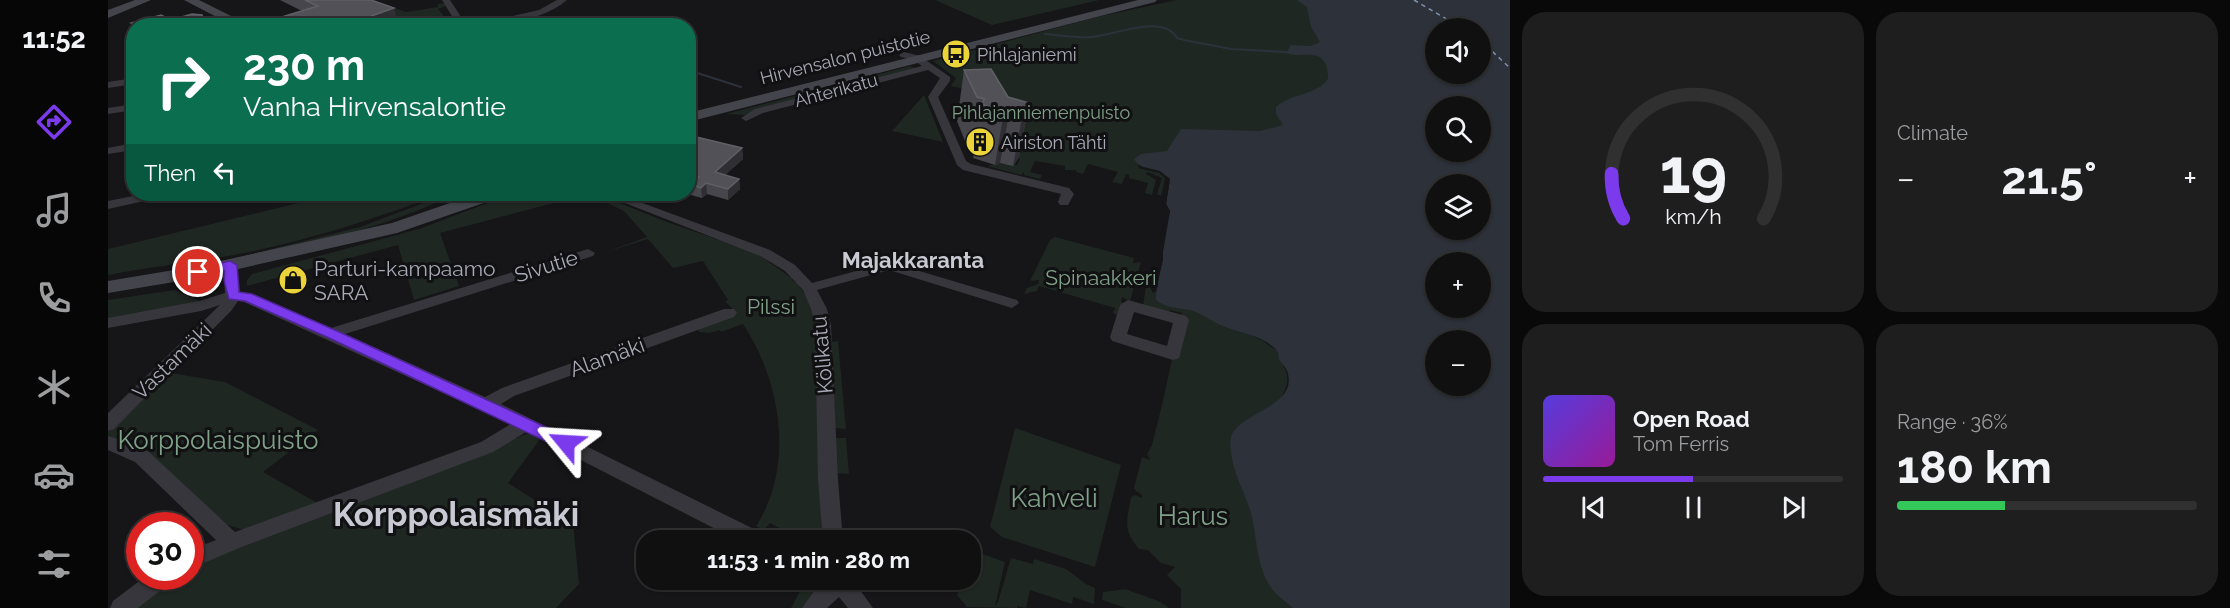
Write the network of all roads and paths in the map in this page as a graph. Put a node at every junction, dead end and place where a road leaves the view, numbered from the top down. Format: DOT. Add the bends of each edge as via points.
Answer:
graph roads {
  1 [pos="145,0"];
  2 [pos="155,0"];
  3 [pos="190,0"];
  4 [pos="446,0"];
  5 [pos="563,0"];
  6 [pos="1124,0"];
  7 [pos="1151,0"];
  8 [pos="130,6"];
  9 [pos="108,14"];
  10 [pos="228,18"];
  11 [pos="458,18"];
  12 [pos="512,18"];
  13 [pos="910,58"];
  14 [pos="928,67"];
  15 [pos="126,82"];
  16 [pos="108,85"];
  17 [pos="126,108"];
  18 [pos="696,108"];
  19 [pos="108,111"];
  20 [pos="696,116"];
  21 [pos="746,118"];
  22 [pos="126,148"];
  23 [pos="108,151"];
  24 [pos="126,201"];
  25 [pos="450,201"];
  26 [pos="473,201"];
  27 [pos="627,201"];
  28 [pos="1064,202"];
  29 [pos="108,205"];
  30 [pos="347,237"];
  31 [pos="588,253"];
  32 [pos="230,265"];
  33 [pos="108,287"];
  34 [pos="809,288"];
  35 [pos="233,296"];
  36 [pos="1012,303"];
  37 [pos="729,313"];
  38 [pos="108,323"];
  39 [pos="332,334"];
  40 [pos="486,404"];
  41 [pos="108,423"];
  42 [pos="527,423"];
  43 [pos="108,443"];
  44 [pos="738,530"];
  45 [pos="832,530"];
  46 [pos="232,542"];
  47 [pos="204,554"];
  48 [pos="144,590"];
  49 [pos="829,590"];
  50 [pos="847,590"];
  51 [pos="121,608"];
  52 [pos="813,608"];
  53 [pos="862,608"];
  1 -- 8 [label="main road"];
  2 -- 8 [label="main road"];
  3 -- 10 [label="main road"];
  4 -- 11 [label="street"];
  5 -- 12 [label="street" via="542,12"];
  6 -- 13 [label="main road, Hirvensalon puistotie"];
  7 -- 13 [label="main road, Hirvensalon puistotie"];
  8 -- 9 [label="main road"];
  13 -- 14 [label="street"];
  13 -- 18 [label="main road, Hirvensalon puistotie"];
  13 -- 20 [label="main road, Hirvensalon puistotie"];
  14 -- 21 [label="street, Ahterikatu" via="759,111"];
  14 -- 28 [label="street" via="945,79 933,97 961,163 1065,191 1068,194"];
  15 -- 16 [label="street"];
  17 -- 19 [label="street"];
  22 -- 23 [label="street"];
  24 -- 29 [label="street"];
  25 -- 30 [label="main road"];
  26 -- 30 [label="main road" via="412,223"];
  27 -- 34 [label="street, Kölikatu" via="765,252 790,268"];
  30 -- 32 [label="main road"];
  31 -- 39 [label="street, Sivutie"];
  32 -- 33 [label="main road"];
  32 -- 35 [label="street"];
  34 -- 36 [label="street" via="889,266"];
  34 -- 45 [label="street, Kölikatu" via="823,325"];
  35 -- 38 [label="street" via="201,306"];
  35 -- 39 [label="street" via="247,297"];
  35 -- 41 [label="street, Vastamäki" via="226,308"];
  37 -- 40 [label="street, Alamäki" via="508,392"];
  39 -- 40 [label="street"];
  40 -- 42 [label="street"];
  42 -- 44 [label="street"];
  42 -- 46 [label="street" via="487,447"];
  43 -- 46 [label="street" via="142,457"];
  46 -- 47 [label="street"];
  48 -- 51 [label="street"];
  49 -- 52 [label="street"];
  50 -- 53 [label="street"];
}
